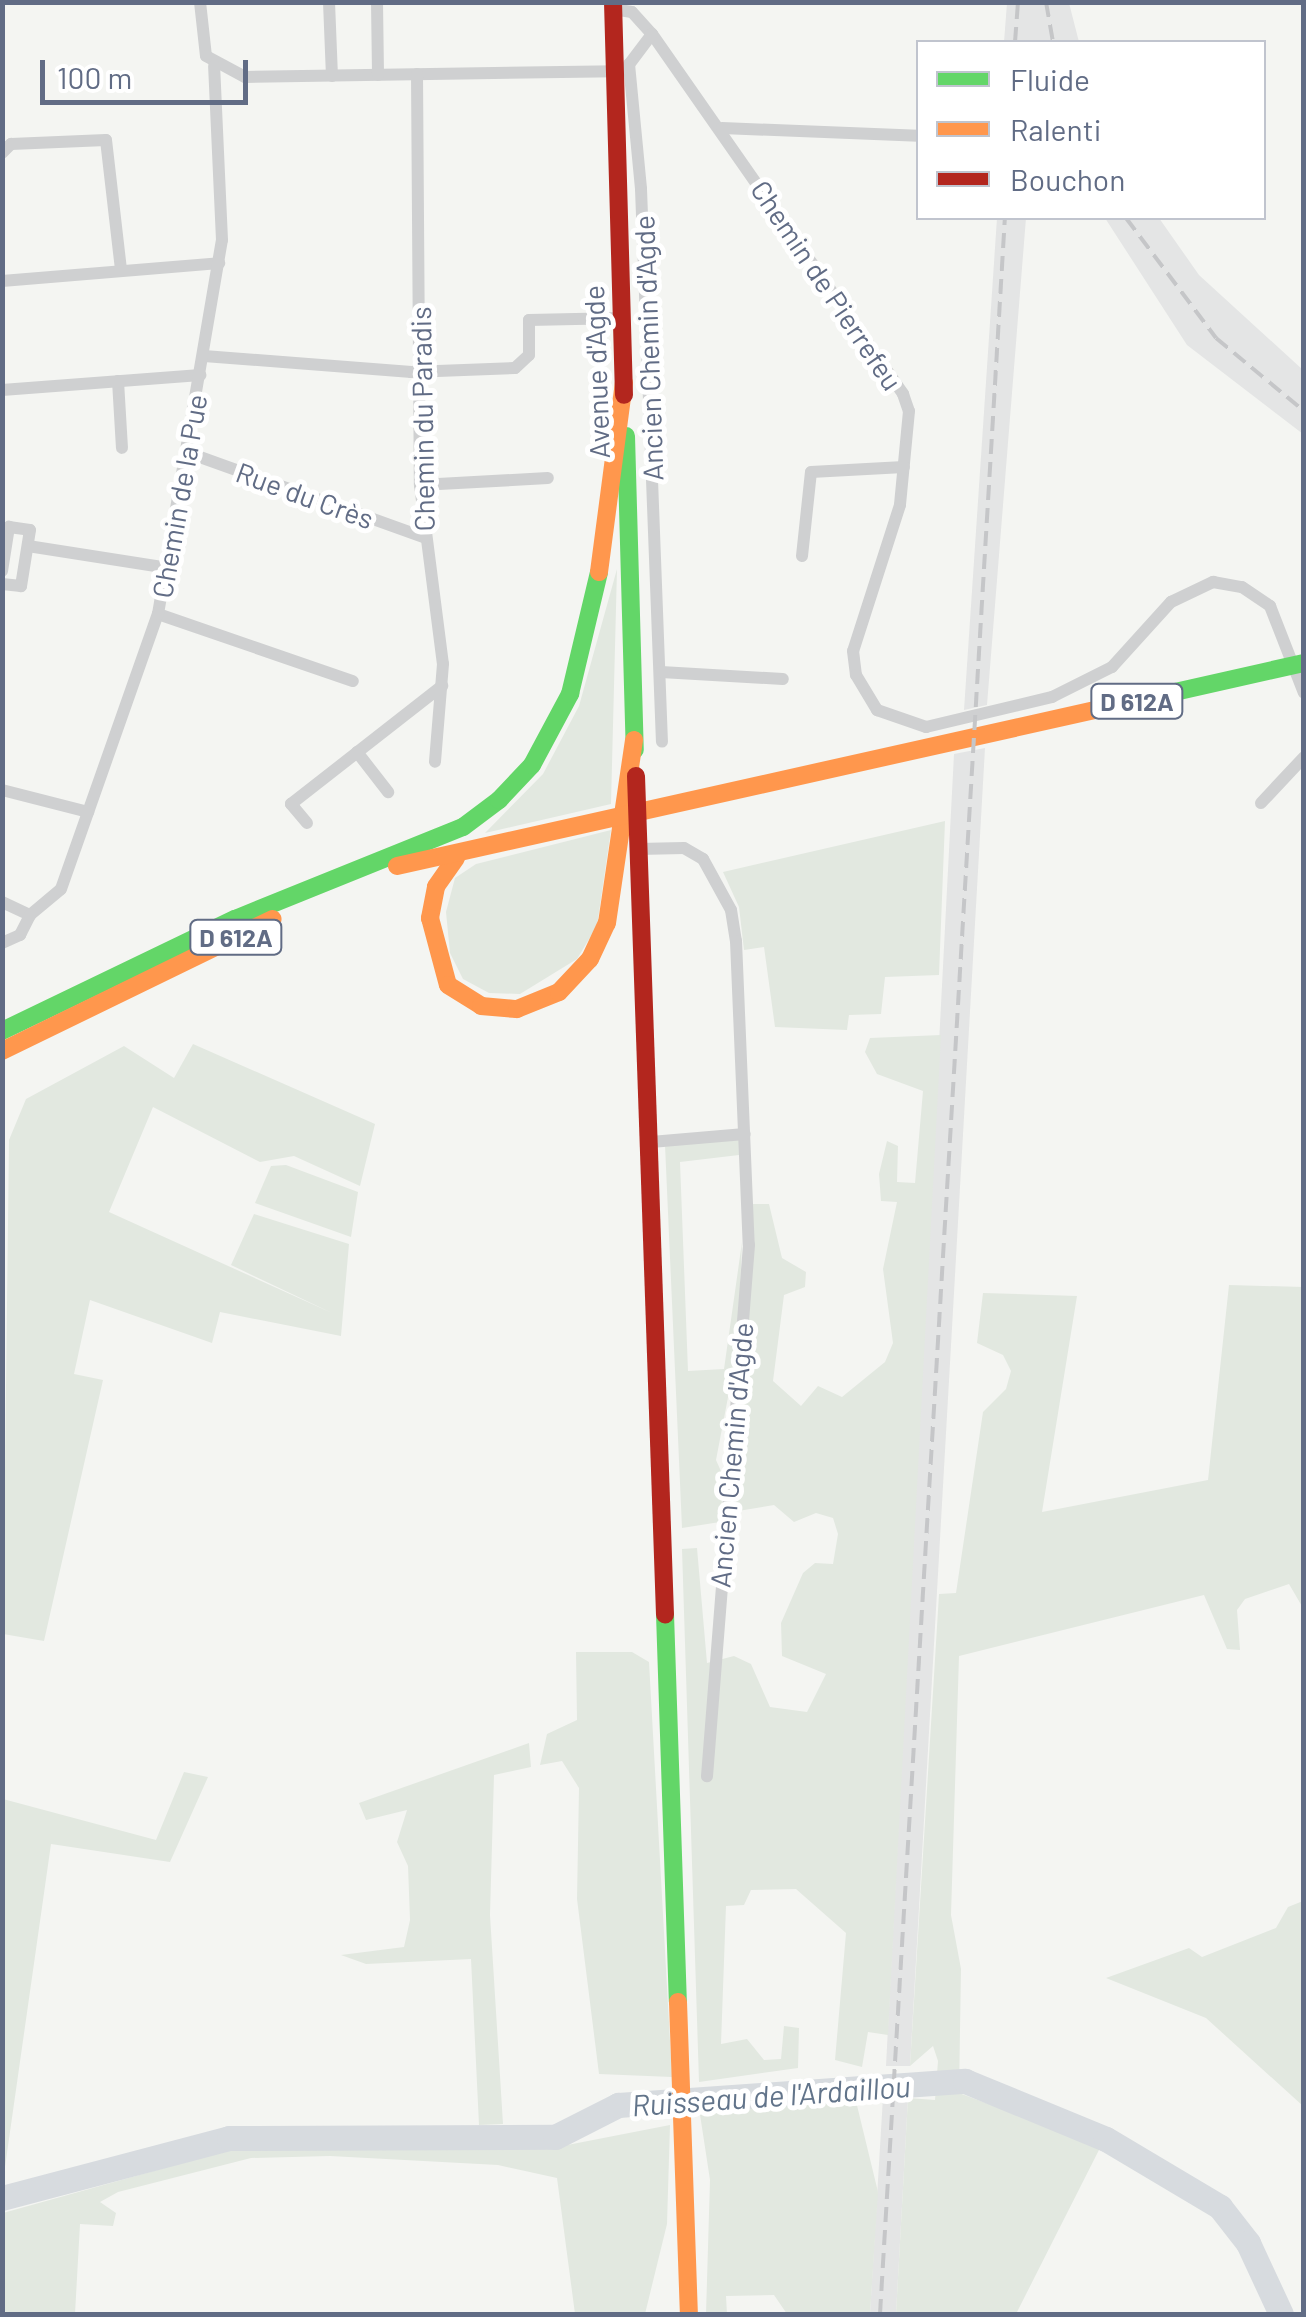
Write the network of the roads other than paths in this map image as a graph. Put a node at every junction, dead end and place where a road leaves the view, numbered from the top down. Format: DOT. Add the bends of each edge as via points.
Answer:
graph roads {
  1 [pos="200,2"];
  2 [pos="329,2"];
  3 [pos="377,2"];
  4 [pos="613,6"];
  5 [pos="652,34"];
  6 [pos="214,66"];
  7 [pos="614,71"];
  8 [pos="417,74"];
  9 [pos="378,75"];
  10 [pos="332,76"];
  11 [pos="722,128"];
  12 [pos="916,136"];
  13 [pos="2,153"];
  14 [pos="219,262"];
  15 [pos="121,270"];
  16 [pos="2,281"];
  17 [pos="622,318"];
  18 [pos="204,356"];
  19 [pos="420,371"];
  20 [pos="200,376"];
  21 [pos="118,381"];
  22 [pos="624,383"];
  23 [pos="2,390"];
  24 [pos="122,448"];
  25 [pos="186,452"];
  26 [pos="904,467"];
  27 [pos="548,478"];
  28 [pos="420,485"];
  29 [pos="424,537"];
  30 [pos="28,546"];
  31 [pos="802,556"];
  32 [pos="168,568"];
  33 [pos="2,570"];
  34 [pos="2,584"];
  35 [pos="158,614"];
  36 [pos="1304,663"];
  37 [pos="661,672"];
  38 [pos="783,679"];
  39 [pos="352,682"];
  40 [pos="442,686"];
  41 [pos="1304,692"];
  42 [pos="634,740"];
  43 [pos="662,742"];
  44 [pos="357,752"];
  45 [pos="1304,757"];
  46 [pos="435,762"];
  47 [pos="2,790"];
  48 [pos="388,792"];
  49 [pos="1261,803"];
  50 [pos="88,812"];
  51 [pos="307,824"];
  52 [pos="479,848"];
  53 [pos="638,849"];
  54 [pos="456,858"];
  55 [pos="335,881"];
  56 [pos="2,902"];
  57 [pos="30,915"];
  58 [pos="2,943"];
  59 [pos="2,1030"];
  60 [pos="2,1051"];
  61 [pos="745,1134"];
  62 [pos="651,1142"];
  63 [pos="707,1776"];
  64 [pos="690,2314"];
  1 -- 6 [label="street, Chemin de la Pue" via="200,39"];
  2 -- 10 [label="street"];
  3 -- 9 [label="street"];
  4 -- 5 [label="street, Chemin de Pierrefeu" via="632,12"];
  4 -- 7 [label="main road, Avenue d'Agde"];
  5 -- 11 [label="street, Chemin de Pierrefeu"];
  5 -- 37 [label="street, Ancien Chemin d'Agde" via="629,64 638,124"];
  6 -- 10 [label="street" via="245,78"];
  6 -- 14 [label="street, Chemin de la Pue"];
  7 -- 8 [label="street"];
  7 -- 17 [label="main road, Avenue d'Agde"];
  8 -- 9 [label="street"];
  8 -- 19 [label="street, Chemin du Paradis"];
  9 -- 10 [label="street"];
  11 -- 12 [label="street"];
  11 -- 26 [label="street, Chemin de Pierrefeu" via="903,394"];
  13 -- 15 [label="street" via="11,144 106,140"];
  14 -- 15 [label="street"];
  14 -- 18 [label="street, Chemin de la Pue"];
  15 -- 16 [label="street"];
  17 -- 19 [label="street" via="529,320 524,365"];
  17 -- 22 [label="main road, Avenue d'Agde"];
  18 -- 19 [label="street"];
  18 -- 20 [label="street, Chemin de la Pue"];
  19 -- 28 [label="street, Chemin du Paradis"];
  20 -- 21 [label="street"];
  20 -- 25 [label="street, Chemin de la Pue"];
  21 -- 23 [label="street"];
  21 -- 24 [label="street"];
  22 -- 42 [label="main road, Avenue d'Agde"];
  22 -- 55 [label="main road" via="604,552 556,729 499,800 463,827"];
  25 -- 29 [label="street, Rue du Crès"];
  25 -- 32 [label="street, Chemin de la Pue"];
  26 -- 31 [label="street" via="811,472"];
  26 -- 41 [label="street, Chemin de Pierrefeu" via="853,650 856,675 878,710 898,723 942,726 1017,709 1112,667 1171,602 1198,584 1242,587 1282,622"];
  27 -- 28 [label="street"];
  28 -- 29 [label="street, Chemin du Paradis"];
  29 -- 40 [label="street, Chemin du Paradis"];
  30 -- 32 [label="street"];
  30 -- 33 [label="street" via="30,530 9,528"];
  30 -- 34 [label="street" via="20,586"];
  32 -- 35 [label="street, Chemin de la Pue"];
  35 -- 39 [label="street"];
  35 -- 50 [label="street, Chemin de la Pue"];
  36 -- 52 [label="main road, D 612A"];
  37 -- 38 [label="street"];
  37 -- 43 [label="street, Ancien Chemin d'Agde"];
  40 -- 44 [label="street"];
  40 -- 46 [label="street, Chemin du Paradis"];
  42 -- 53 [label="main road"];
  42 -- 54 [label="main road" via="607,922 590,959 559,992 518,1009 480,1006 448,985 430,918 436,887"];
  44 -- 48 [label="street"];
  44 -- 51 [label="street" via="291,804"];
  45 -- 49 [label="street"];
  47 -- 50 [label="street"];
  50 -- 57 [label="street, Chemin de la Pue" via="61,890"];
  52 -- 54 [label="main road, D 612A"];
  52 -- 55 [label="main road, D 612A"];
  53 -- 61 [label="street, Ancien Chemin d'Agde" via="684,848 703,858 731,910"];
  53 -- 62 [label="main road"];
  54 -- 60 [label="main road, D 612A" via="284,913"];
  55 -- 59 [label="main road, D 612A" via="235,919"];
  56 -- 57 [label="street"];
  57 -- 58 [label="street, Chemin de la Pue" via="20,935"];
  61 -- 62 [label="street"];
  61 -- 63 [label="street, Ancien Chemin d'Agde" via="750,1246"];
  62 -- 64 [label="main road"];
}
